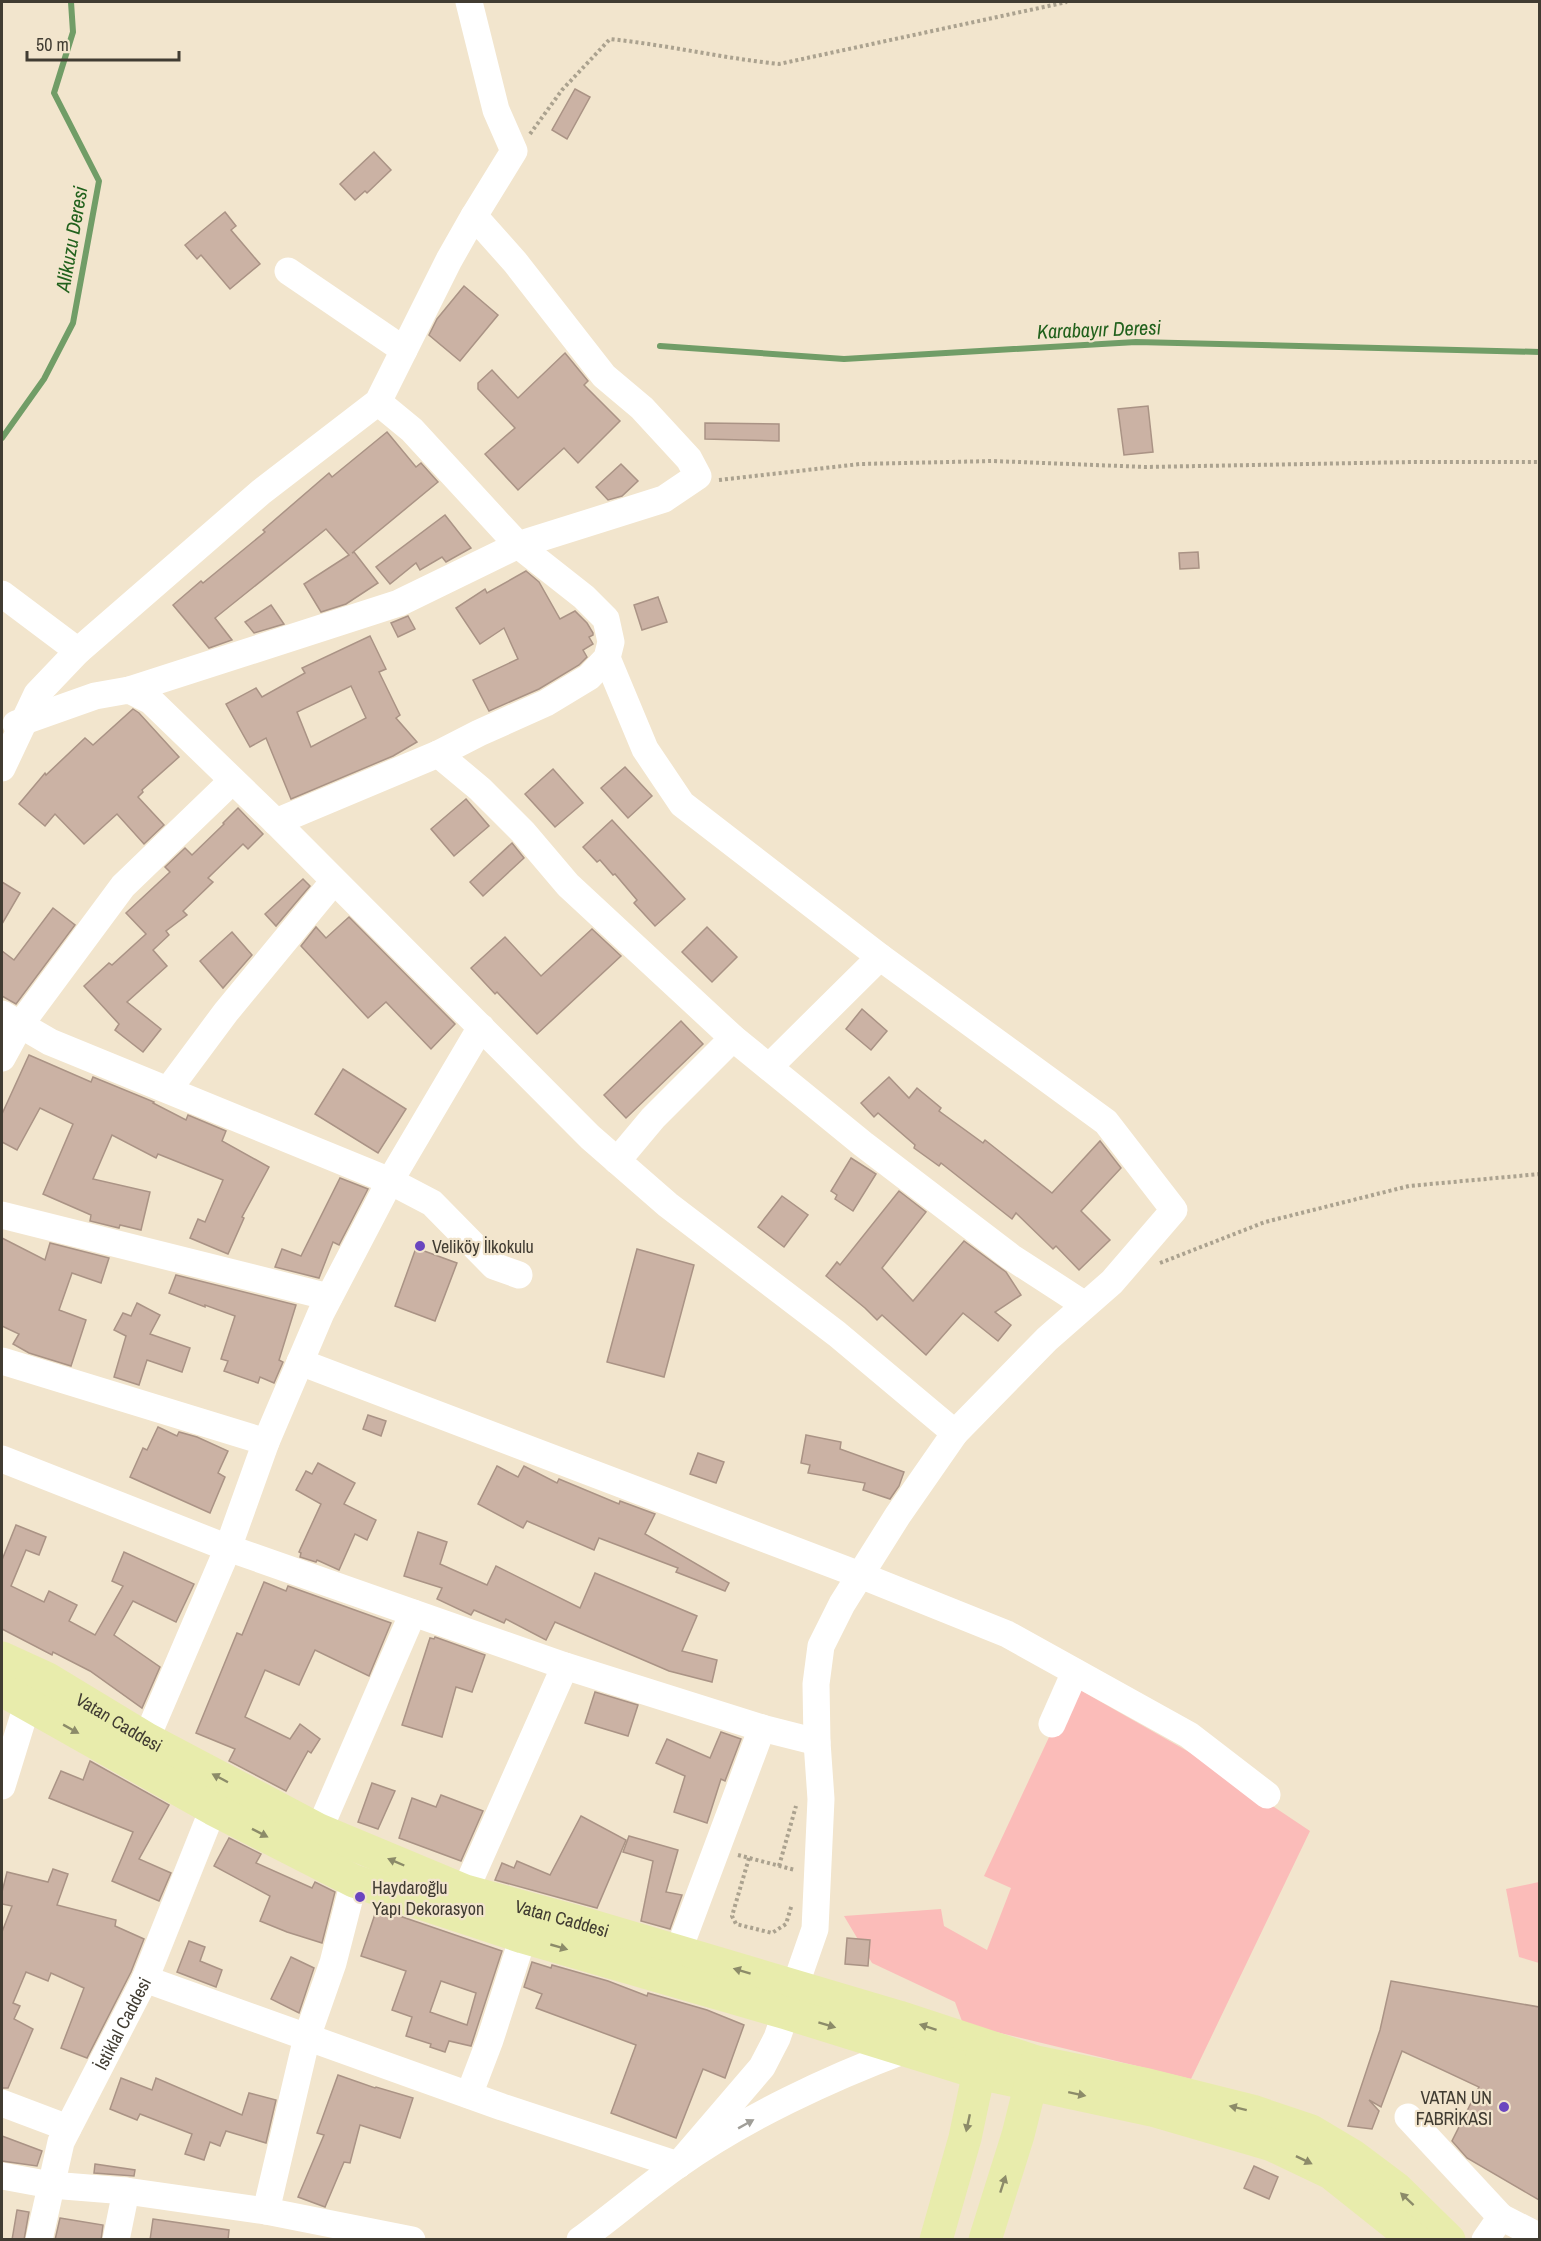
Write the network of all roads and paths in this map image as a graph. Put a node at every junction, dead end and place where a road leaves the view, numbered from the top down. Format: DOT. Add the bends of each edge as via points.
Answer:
graph roads {
  1 [pos="469,2"];
  2 [pos="1067,2"];
  3 [pos="514,151"];
  4 [pos="474,216"];
  5 [pos="288,271"];
  6 [pos="404,350"];
  7 [pos="378,402"];
  8 [pos="1539,462"];
  9 [pos="698,476"];
  10 [pos="518,545"];
  11 [pos="2,594"];
  12 [pos="78,651"];
  13 [pos="608,658"];
  14 [pos="129,690"];
  15 [pos="14,725"];
  16 [pos="438,754"];
  17 [pos="2,768"];
  18 [pos="232,780"];
  19 [pos="276,822"];
  20 [pos="334,881"];
  21 [pos="880,957"];
  22 [pos="11,1019"];
  23 [pos="481,1027"];
  24 [pos="733,1038"];
  25 [pos="2,1058"];
  26 [pos="769,1067"];
  27 [pos="168,1090"];
  28 [pos="617,1161"];
  29 [pos="1539,1174"];
  30 [pos="390,1181"];
  31 [pos="2,1215"];
  32 [pos="1155,1265"];
  33 [pos="519,1275"];
  34 [pos="329,1297"];
  35 [pos="1085,1305"];
  36 [pos="2,1361"];
  37 [pos="300,1362"];
  38 [pos="955,1433"];
  39 [pos="266,1442"];
  40 [pos="2,1459"];
  41 [pos="228,1548"];
  42 [pos="860,1575"];
  43 [pos="413,1613"];
  44 [pos="2,1658"];
  45 [pos="565,1666"];
  46 [pos="1075,1672"];
  47 [pos="14,1697"];
  48 [pos="1052,1724"];
  49 [pos="762,1728"];
  50 [pos="817,1742"];
  51 [pos="140,1752"];
  52 [pos="2,1786"];
  53 [pos="1267,1795"];
  54 [pos="213,1809"];
  55 [pos="319,1830"];
  56 [pos="717,1850"];
  57 [pos="749,1858"];
  58 [pos="819,1877"];
  59 [pos="354,1881"];
  60 [pos="465,1891"];
  61 [pos="792,1903"];
  62 [pos="523,1937"];
  63 [pos="678,1952"];
  64 [pos="145,1979"];
  65 [pos="791,2000"];
  66 [pos="307,2037"];
  67 [pos="905,2050"];
  68 [pos="981,2059"];
  69 [pos="1033,2073"];
  70 [pos="469,2095"];
  71 [pos="2,2103"];
  72 [pos="1408,2117"];
  73 [pos="68,2128"];
  74 [pos="678,2164"];
  75 [pos="2,2176"];
  76 [pos="51,2185"];
  77 [pos="126,2191"];
  78 [pos="266,2211"];
  79 [pos="1501,2217"];
  80 [pos="1539,2237"];
  81 [pos="399,2238"];
  82 [pos="39,2240"];
  83 [pos="116,2240"];
  84 [pos="580,2240"];
  85 [pos="936,2240"];
  86 [pos="985,2240"];
  87 [pos="1415,2240"];
  88 [pos="1449,2240"];
  89 [pos="1485,2240"];
  1 -- 3 [label="street" via="496,110"];
  2 -- 3 [label="path" via="779,64 610,39 562,90"];
  3 -- 4 [label="street"];
  4 -- 6 [label="street"];
  4 -- 9 [label="street" via="604,375 642,408 689,459"];
  5 -- 6 [label="street"];
  6 -- 7 [label="street"];
  7 -- 10 [label="street" via="412,430"];
  7 -- 12 [label="street" via="261,492"];
  8 -- 9 [label="path" via="1146,467 982,461 860,464 718,480"];
  9 -- 10 [label="street" via="664,499"];
  10 -- 13 [label="street" via="606,619 611,642"];
  10 -- 14 [label="street" via="399,603"];
  11 -- 12 [label="street"];
  12 -- 15 [label="street"];
  13 -- 16 [label="street" via="589,677 546,703"];
  13 -- 21 [label="street" via="645,750 682,804"];
  14 -- 15 [label="street" via="94,696"];
  14 -- 18 [label="street" via="151,701"];
  15 -- 17 [label="street"];
  16 -- 19 [label="street"];
  16 -- 24 [label="street" via="523,832 568,885"];
  18 -- 19 [label="street"];
  18 -- 22 [label="street" via="123,886"];
  19 -- 20 [label="street"];
  20 -- 23 [label="street"];
  20 -- 27 [label="street" via="226,1012"];
  21 -- 26 [label="street"];
  21 -- 35 [label="street" via="1106,1122 1174,1210 1112,1282"];
  22 -- 25 [label="street"];
  22 -- 27 [label="street" via="50,1042"];
  23 -- 28 [label="street"];
  23 -- 30 [label="street"];
  24 -- 26 [label="street"];
  24 -- 28 [label="street" via="653,1118"];
  26 -- 35 [label="street" via="1002,1250"];
  27 -- 30 [label="street"];
  28 -- 38 [label="street" via="668,1205 837,1334"];
  29 -- 32 [label="path" via="1409,1186 1265,1222"];
  30 -- 33 [label="street" via="432,1203 494,1266"];
  30 -- 34 [label="street"];
  31 -- 34 [label="street"];
  34 -- 37 [label="street"];
  35 -- 38 [label="street"];
  36 -- 39 [label="street"];
  37 -- 39 [label="street"];
  37 -- 42 [label="street"];
  38 -- 42 [label="street"];
  39 -- 41 [label="street"];
  40 -- 41 [label="street"];
  41 -- 43 [label="street"];
  41 -- 51 [label="street"];
  42 -- 46 [label="street" via="1007,1634"];
  42 -- 50 [label="street" via="821,1646 816,1684"];
  43 -- 45 [label="street"];
  43 -- 55 [label="street"];
  44 -- 51 [label="main road, Vatan Caddesi" via="48,1679"];
  45 -- 49 [label="street"];
  45 -- 60 [label="street"];
  46 -- 48 [label="street"];
  46 -- 53 [label="street" via="1189,1736"];
  47 -- 51 [label="main road, Vatan Caddesi, one-way"];
  47 -- 52 [label="street"];
  49 -- 50 [label="street"];
  49 -- 56 [label="street"];
  50 -- 58 [label="street" via="821,1799"];
  51 -- 54 [label="main road, Vatan Caddesi"];
  55 -- 51 [label="main road, Vatan Caddesi, one-way"];
  54 -- 59 [label="main road, Vatan Caddesi, one-way"];
  54 -- 64 [label="street, İstiklal Caddesi"];
  60 -- 55 [label="main road, Vatan Caddesi, one-way"];
  56 -- 57 [label="path"];
  56 -- 63 [label="street"];
  57 -- 58 [label="path"];
  57 -- 61 [label="path" via="732,1916 736,1924 772,1934 786,1924"];
  58 -- 65 [label="street" via="815,1929"];
  59 -- 62 [label="main road, Vatan Caddesi"];
  59 -- 66 [label="street" via="333,1963"];
  60 -- 63 [label="main road, Vatan Caddesi"];
  62 -- 65 [label="main road, Vatan Caddesi, one-way"];
  62 -- 70 [label="street"];
  65 -- 63 [label="main road, Vatan Caddesi, one-way"];
  64 -- 66 [label="street"];
  64 -- 73 [label="street, İstiklal Caddesi"];
  65 -- 67 [label="main road, Vatan Caddesi, one-way"];
  68 -- 65 [label="main road, Vatan Caddesi, one-way" via="899,2017"];
  65 -- 74 [label="street" via="762,2067"];
  66 -- 70 [label="street"];
  66 -- 78 [label="street"];
  67 -- 68 [label="main road, Vatan Caddesi"];
  74 -- 67 [label="street, one-way" via="785,2102"];
  68 -- 69 [label="main road"];
  68 -- 85 [label="main road, one-way" via="965,2138"];
  86 -- 69 [label="main road, one-way"];
  69 -- 87 [label="main road, one-way" via="1272,2145 1331,2173"];
  88 -- 69 [label="main road, one-way" via="1397,2189 1311,2131 1252,2111 1148,2085"];
  70 -- 74 [label="street"];
  71 -- 73 [label="street"];
  72 -- 79 [label="street"];
  73 -- 76 [label="street, İstiklal Caddesi"];
  74 -- 84 [label="street"];
  75 -- 76 [label="street"];
  76 -- 77 [label="street"];
  76 -- 82 [label="street, İstiklal Caddesi"];
  77 -- 78 [label="street"];
  77 -- 83 [label="street"];
  78 -- 81 [label="street"];
  79 -- 80 [label="street"];
  79 -- 89 [label="street"];
}
